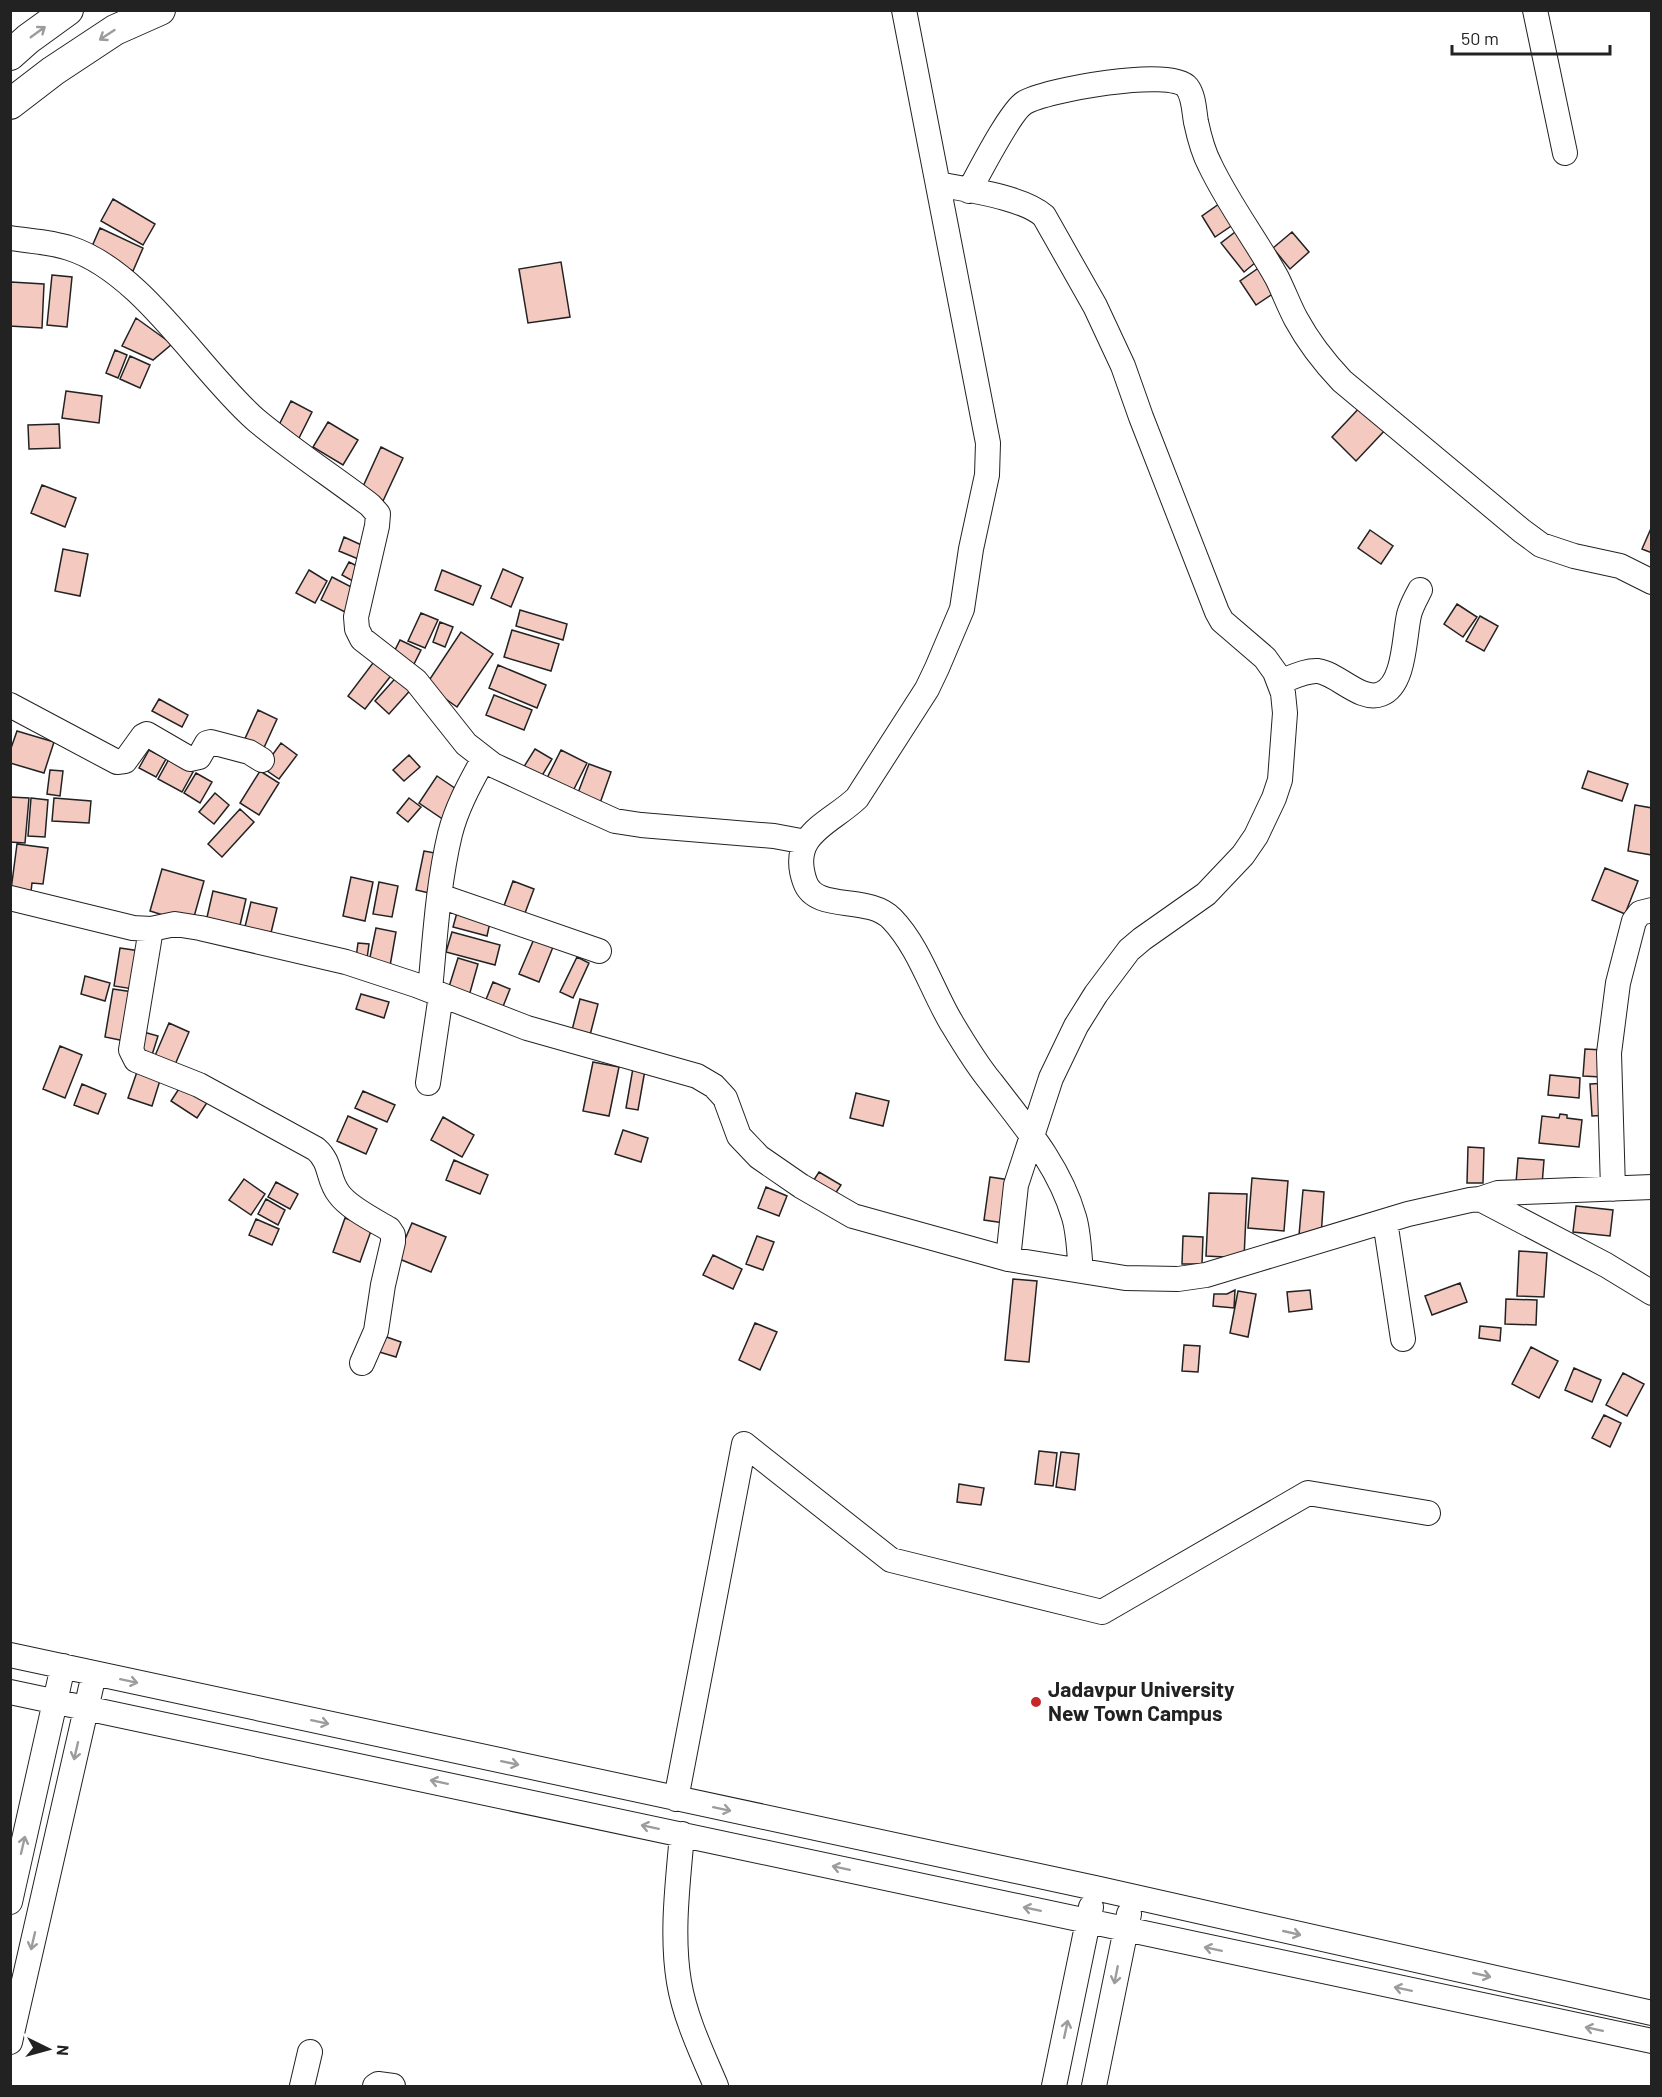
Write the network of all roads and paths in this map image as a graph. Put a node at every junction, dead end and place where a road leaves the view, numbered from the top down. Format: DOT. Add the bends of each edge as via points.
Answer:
graph roads {
  1 [pos="68,10"];
  2 [pos="160,10"];
  3 [pos="904,10"];
  4 [pos="1535,10"];
  5 [pos="10,55"];
  6 [pos="10,104"];
  7 [pos="1565,153"];
  8 [pos="938,184"];
  9 [pos="969,191"];
  10 [pos="10,238"];
  11 [pos="1652,582"];
  12 [pos="1420,590"];
  13 [pos="1279,682"];
  14 [pos="10,705"];
  15 [pos="484,758"];
  16 [pos="262,760"];
  17 [pos="806,842"];
  18 [pos="440,897"];
  19 [pos="10,898"];
  20 [pos="1652,910"];
  21 [pos="151,928"];
  22 [pos="598,951"];
  23 [pos="435,992"];
  24 [pos="428,1083"];
  25 [pos="1032,1135"];
  26 [pos="1652,1187"];
  27 [pos="1613,1189"];
  28 [pos="1480,1199"];
  29 [pos="1384,1221"];
  30 [pos="1008,1259"];
  31 [pos="1081,1271"];
  32 [pos="1652,1293"];
  33 [pos="1403,1339"];
  34 [pos="362,1363"];
  35 [pos="1428,1513"];
  36 [pos="10,1655"];
  37 [pos="63,1666"];
  38 [pos="94,1674"];
  39 [pos="10,1692"];
  40 [pos="55,1702"];
  41 [pos="86,1708"];
  42 [pos="676,1799"];
  43 [pos="682,1834"];
  44 [pos="1095,1888"];
  45 [pos="1132,1897"];
  46 [pos="10,1902"];
  47 [pos="1089,1921"];
  48 [pos="1125,1930"];
  49 [pos="1652,2013"];
  50 [pos="1652,2041"];
  51 [pos="10,2042"];
  52 [pos="310,2052"];
  53 [pos="302,2086"];
  54 [pos="375,2086"];
  55 [pos="393,2086"];
  56 [pos="716,2086"];
  57 [pos="1054,2086"];
  58 [pos="1094,2086"];
  5 -- 1 [label="main road, one-way"];
  2 -- 6 [label="main road, one-way" via="115,30"];
  3 -- 8 [label="street"];
  4 -- 7 [label="street"];
  8 -- 9 [label="street"];
  8 -- 17 [label="street" via="988,443 987,476 962,609 927,689 857,798 814,830"];
  9 -- 11 [label="street" via="1008,122 1024,103 1102,83 1158,78 1186,85 1209,164 1318,356 1342,381 1541,545 1620,566"];
  9 -- 13 [label="street" via="1020,202 1044,216 1124,366 1216,612 1265,658"];
  10 -- 15 [label="street" via="69,248 102,264 142,296 256,419 370,505 378,514 377,526 356,617 357,629 363,639 416,681 465,744"];
  12 -- 13 [label="street" via="1409,613 1398,675 1394,685 1382,694 1367,695 1316,671"];
  13 -- 25 [label="street" via="1285,714 1280,780 1256,836 1206,894 1142,939 1120,961 1076,1026 1051,1078"];
  14 -- 16 [label="street" via="117,762 125,762 147,734 190,759 199,757 207,743 212,742"];
  15 -- 17 [label="street" via="615,821"];
  15 -- 18 [label="street" via="463,797 450,833"];
  17 -- 25 [label="street" via="802,867 813,894 820,899 873,907 891,918 905,936 957,1031"];
  18 -- 22 [label="street"];
  18 -- 23 [label="street"];
  19 -- 21 [label="street" via="115,925"];
  20 -- 27 [label="street" via="1640,913 1635,921 1618,982 1609,1053"];
  21 -- 23 [label="street" via="175,924 200,928 346,963"];
  21 -- 34 [label="street" via="132,1056 229,1099 316,1149 328,1163 338,1194 393,1235 376,1331"];
  23 -- 24 [label="street"];
  23 -- 30 [label="street" via="526,1028 697,1076 724,1098 739,1136 752,1150 801,1186 853,1216"];
  25 -- 30 [label="street" via="1016,1185"];
  25 -- 31 [label="street" via="1054,1170 1075,1217"];
  26 -- 27 [label="street"];
  27 -- 28 [label="street" via="1498,1193"];
  28 -- 29 [label="street"];
  28 -- 32 [label="street"];
  29 -- 31 [label="street" via="1178,1280"];
  29 -- 33 [label="street"];
  30 -- 31 [label="street"];
  35 -- 42 [label="street" via="1308,1493 1102,1612 891,1560 744,1444"];
  36 -- 37 [label="street"];
  37 -- 38 [label="street"];
  37 -- 40 [label="street"];
  38 -- 41 [label="street"];
  38 -- 42 [label="street, one-way"];
  39 -- 40 [label="street"];
  40 -- 41 [label="street"];
  46 -- 40 [label="street, one-way"];
  43 -- 41 [label="street, one-way"];
  41 -- 51 [label="street, one-way"];
  42 -- 44 [label="street, one-way"];
  47 -- 43 [label="street, one-way"];
  43 -- 56 [label="street" via="675,1912 679,1981 686,2010"];
  44 -- 45 [label="street"];
  44 -- 47 [label="street"];
  45 -- 48 [label="street"];
  45 -- 49 [label="street, one-way"];
  47 -- 48 [label="street"];
  57 -- 47 [label="street, one-way"];
  50 -- 48 [label="street, one-way"];
  48 -- 58 [label="street, one-way"];
  52 -- 53 [label="street"];
  54 -- 55 [label="street"];
}
